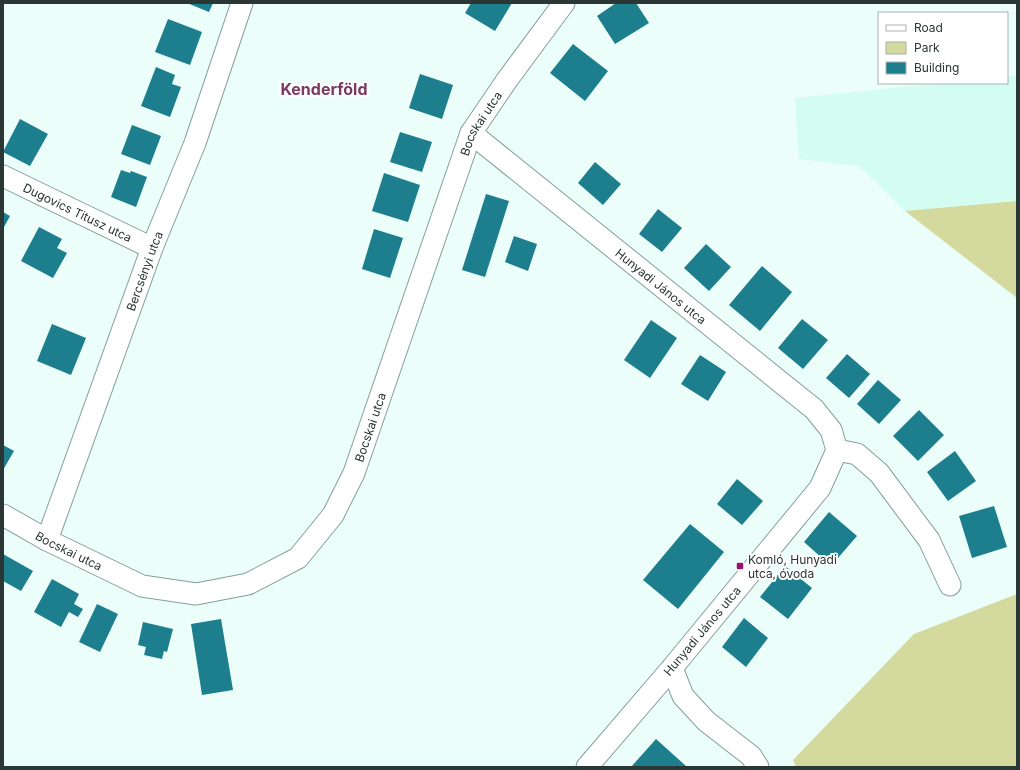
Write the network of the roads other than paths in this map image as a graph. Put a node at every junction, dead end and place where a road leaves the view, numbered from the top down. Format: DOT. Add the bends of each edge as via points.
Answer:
graph roads {
  1 [pos="242,3"];
  2 [pos="564,3"];
  3 [pos="471,133"];
  4 [pos="3,176"];
  5 [pos="152,248"];
  6 [pos="837,450"];
  7 [pos="3,516"];
  8 [pos="47,540"];
  9 [pos="950,585"];
  10 [pos="672,668"];
  11 [pos="586,767"];
  12 [pos="758,767"];
  1 -- 5 [label="street, Bercsényi utca" via="195,143"];
  2 -- 3 [label="street, Bocskai utca"];
  3 -- 6 [label="street, Hunyadi János utca" via="814,409 831,430"];
  3 -- 8 [label="street, Bocskai utca" via="354,473 333,515 298,558 248,584 196,594 142,586"];
  4 -- 5 [label="street, Dugovics Titusz utca"];
  5 -- 8 [label="street, Bercsényi utca"];
  6 -- 9 [label="street" via="857,454 879,472 929,540"];
  6 -- 10 [label="street, Hunyadi János utca" via="820,488"];
  7 -- 8 [label="street, Bocskai utca"];
  10 -- 11 [label="street, Hunyadi János utca"];
  10 -- 12 [label="street" via="683,696 706,721 751,756"];
}
